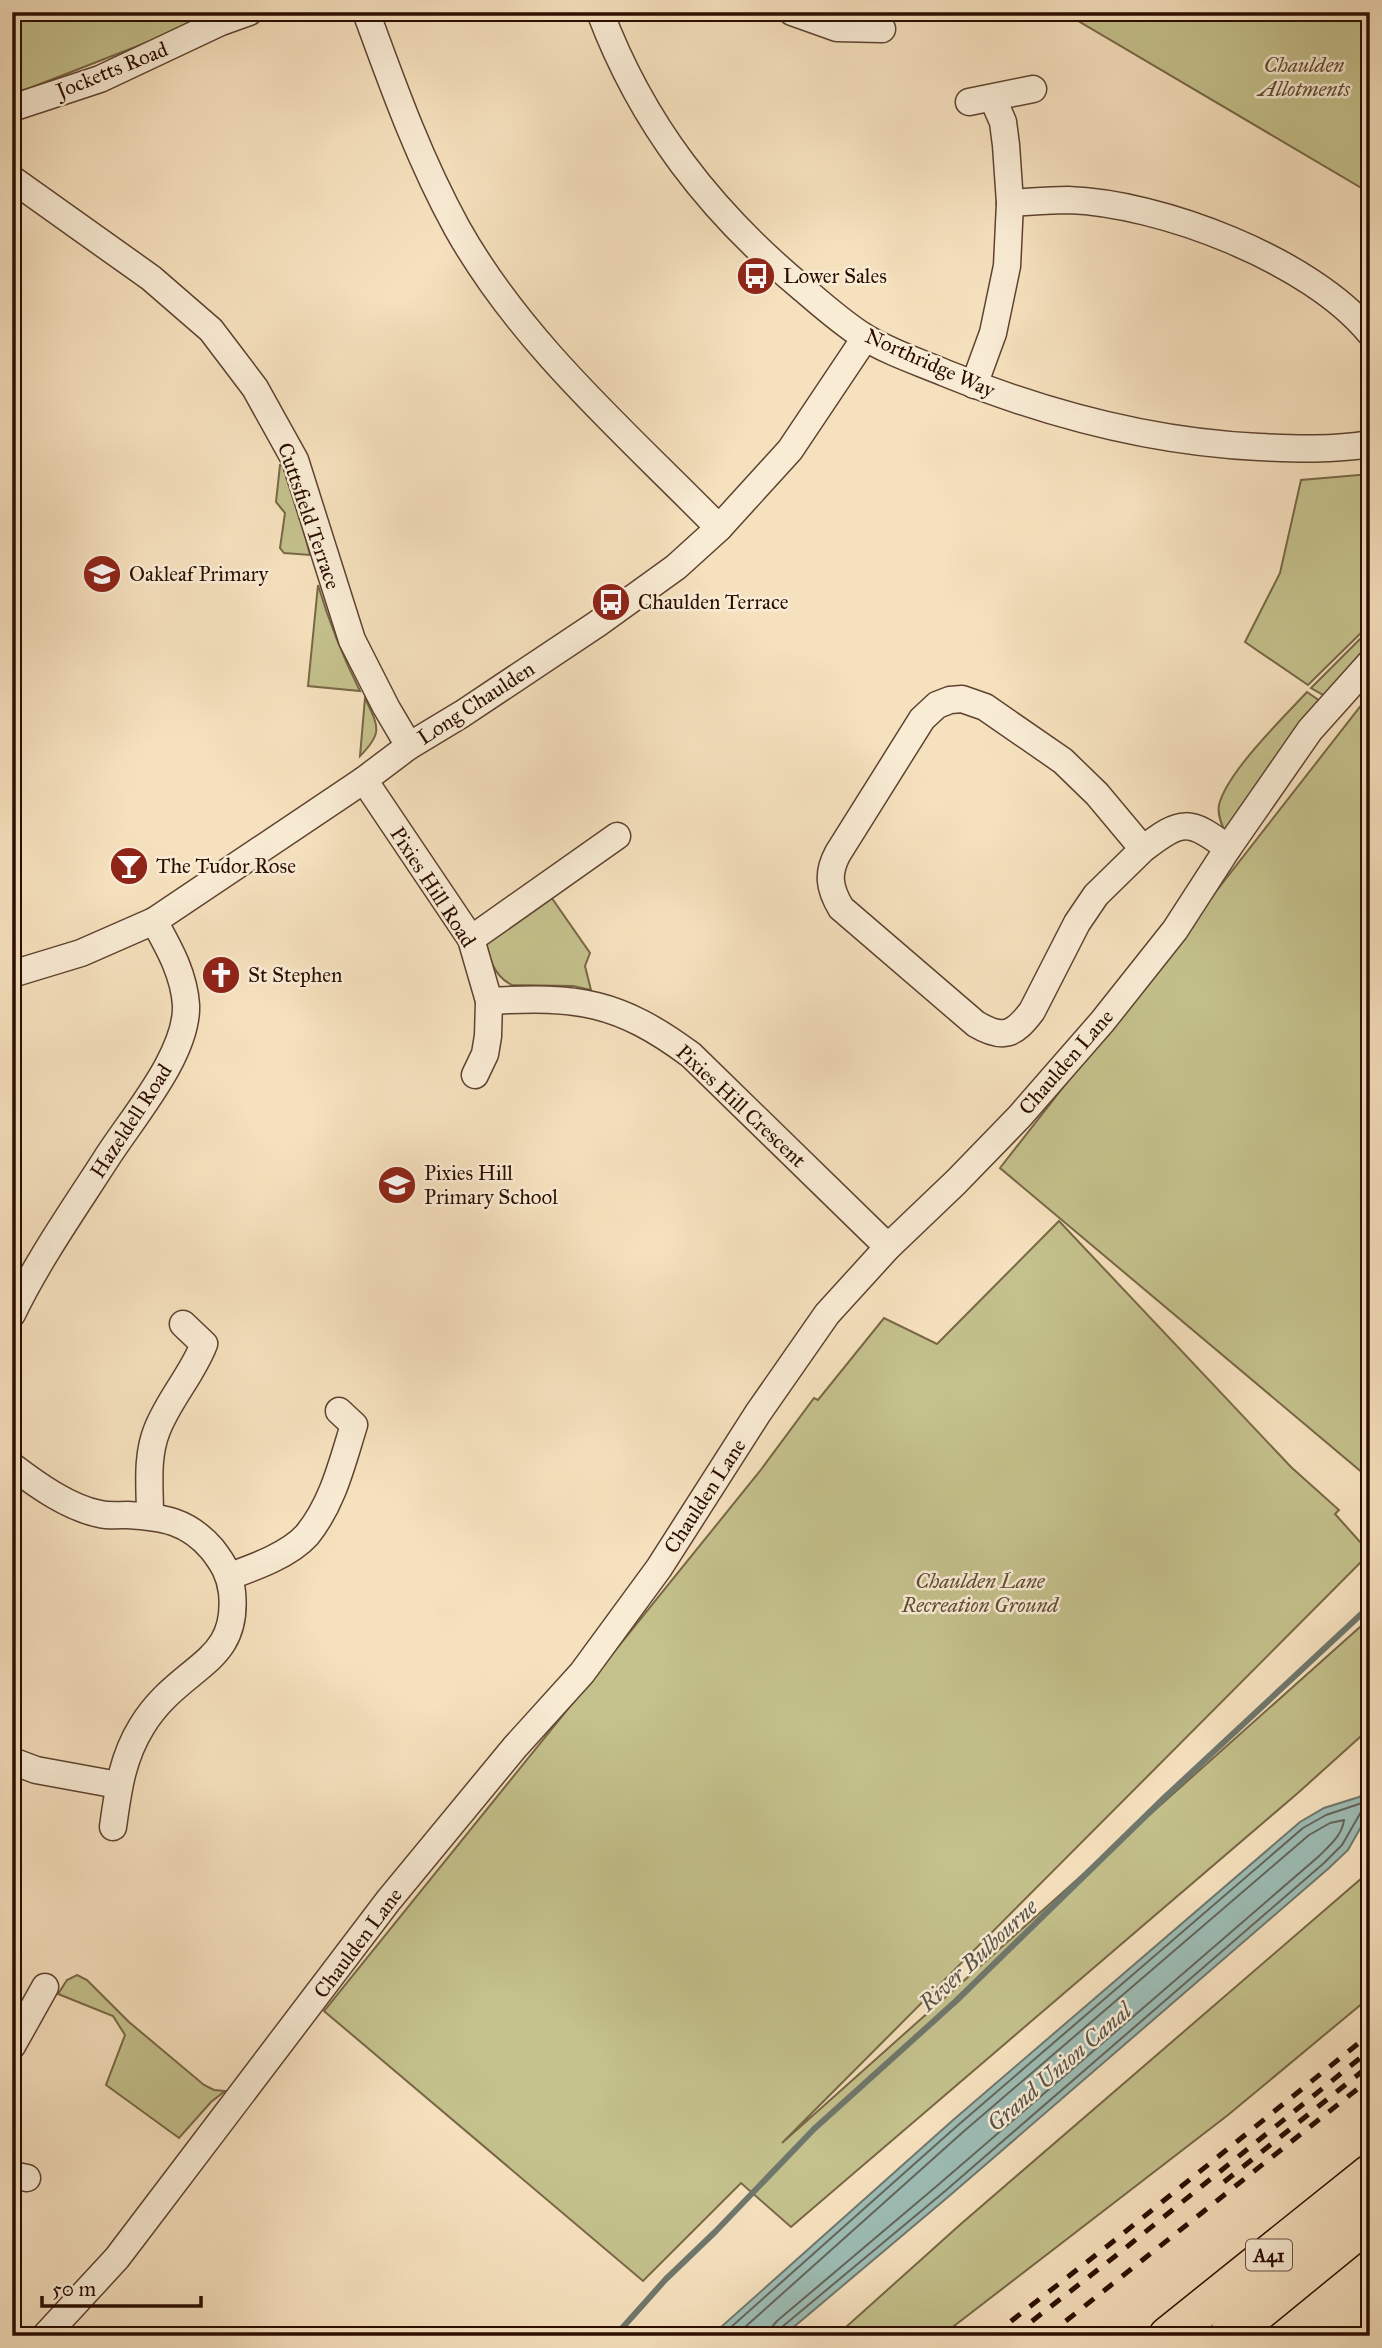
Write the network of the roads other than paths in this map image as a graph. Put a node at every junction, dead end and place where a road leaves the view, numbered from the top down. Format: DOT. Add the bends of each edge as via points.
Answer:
graph roads {
  1 [pos="249,12"];
  2 [pos="366,12"];
  3 [pos="600,12"];
  4 [pos="792,12"];
  5 [pos="882,29"];
  6 [pos="1033,89"];
  7 [pos="12,108"];
  8 [pos="12,179"];
  9 [pos="1010,203"];
  10 [pos="1370,333"];
  11 [pos="865,338"];
  12 [pos="974,385"];
  13 [pos="1370,444"];
  14 [pos="719,528"];
  15 [pos="1370,663"];
  16 [pos="409,746"];
  17 [pos="363,780"];
  18 [pos="617,836"];
  19 [pos="1228,848"];
  20 [pos="1143,849"];
  21 [pos="154,921"];
  22 [pos="471,939"];
  23 [pos="12,974"];
  24 [pos="489,1001"];
  25 [pos="475,1075"];
  26 [pos="888,1247"];
  27 [pos="13,1311"];
  28 [pos="183,1324"];
  29 [pos="339,1411"];
  30 [pos="12,1466"];
  31 [pos="150,1516"];
  32 [pos="230,1576"];
  33 [pos="12,1761"];
  34 [pos="118,1785"];
  35 [pos="113,1827"];
  36 [pos="45,1987"];
  37 [pos="12,2046"];
  38 [pos="1370,2174"];
  39 [pos="1370,2220"];
  40 [pos="45,2336"];
  41 [pos="1168,2336"];
  42 [pos="1228,2336"];
  1 -- 7 [label="street, Jocketts Road" via="100,79"];
  2 -- 14 [label="street" via="425,164 458,229 497,288 555,362"];
  3 -- 11 [label="street, Northridge Way" via="646,109 673,154 716,208 769,261"];
  4 -- 5 [label="street" via="837,28"];
  6 -- 9 [label="street" via="981,100 1003,122"];
  8 -- 16 [label="street, Cuttsfield Terrace" via="151,278 211,330 255,388 295,460 352,640"];
  9 -- 10 [label="street" via="1069,200 1136,209 1237,242 1300,274 1357,317"];
  9 -- 12 [label="street" via="1005,280"];
  11 -- 12 [label="street, Northridge Way"];
  11 -- 14 [label="street, Long Chaulden" via="790,450"];
  12 -- 13 [label="street, Northridge Way" via="1151,437 1300,449"];
  14 -- 16 [label="street, Long Chaulden" via="676,567 597,624"];
  15 -- 19 [label="street, Chaulden Lane" via="1310,730"];
  16 -- 17 [label="street, Long Chaulden"];
  17 -- 21 [label="street, Long Chaulden"];
  17 -- 22 [label="street, Pixies Hill Road"];
  18 -- 22 [label="street"];
  19 -- 20 [label="street" via="1194,826 1180,826"];
  19 -- 26 [label="street, Chaulden Lane" via="1175,930 1102,1023 957,1182"];
  20 -- 20 [label="street" via="1063,761 985,706 962,699 937,705 922,719 838,853 830,878 841,908 976,1024 999,1034 1022,1024 1096,895"];
  21 -- 23 [label="street, Long Chaulden" via="81,954"];
  21 -- 27 [label="street, Hazeldell Road" via="181,976 186,1006 176,1053"];
  22 -- 24 [label="street, Pixies Hill Road"];
  24 -- 25 [label="street, Pixies Hill Road" via="487,1045"];
  24 -- 26 [label="street, Pixies Hill Crescent" via="537,998 606,1007 664,1035 691,1055"];
  26 -- 40 [label="street, Chaulden Lane" via="827,1314 659,1569 582,1673 388,1901 117,2258"];
  28 -- 31 [label="street" via="204,1345 156,1432"];
  29 -- 32 [label="street" via="354,1425 334,1491 306,1535 291,1548"];
  30 -- 31 [label="street" via="37,1485 100,1514"];
  31 -- 32 [label="street" via="191,1528"];
  32 -- 34 [label="street" via="232,1624 225,1641 164,1698 143,1726 127,1754"];
  33 -- 34 [label="street"];
  34 -- 35 [label="street"];
  36 -- 37 [label="street"];
  38 -- 41 [label="highway, A41"];
  39 -- 42 [label="highway, A41"];
}
